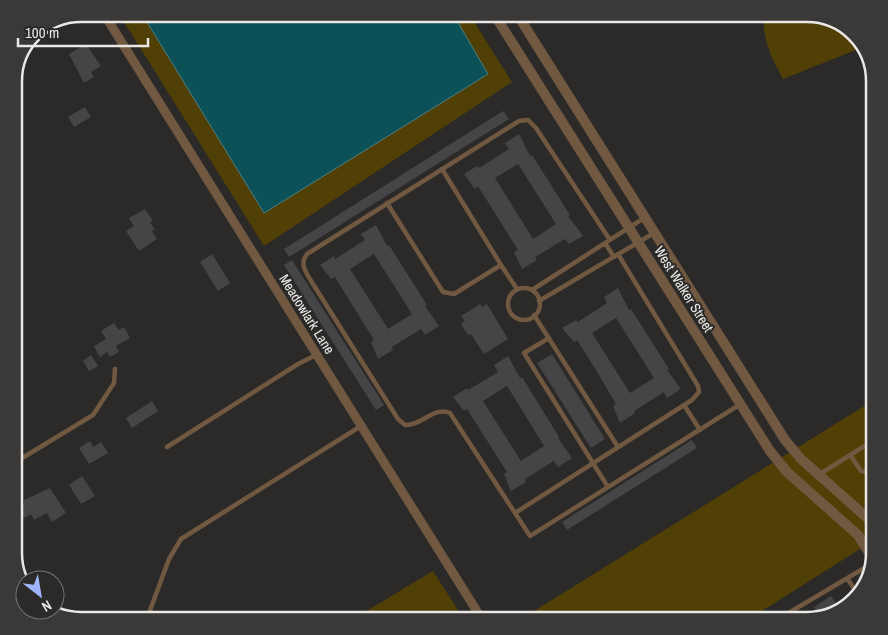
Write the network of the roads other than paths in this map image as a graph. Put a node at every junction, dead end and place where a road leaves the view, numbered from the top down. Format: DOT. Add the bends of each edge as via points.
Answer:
graph roads {
  1 [pos="109,22"];
  2 [pos="499,22"];
  3 [pos="522,22"];
  4 [pos="442,169"];
  5 [pos="387,203"];
  6 [pos="645,217"];
  7 [pos="629,228"];
  8 [pos="655,233"];
  9 [pos="608,242"];
  10 [pos="638,242"];
  11 [pos="616,255"];
  12 [pos="501,264"];
  13 [pos="517,290"];
  14 [pos="532,290"];
  15 [pos="539,301"];
  16 [pos="534,315"];
  17 [pos="548,338"];
  18 [pos="316,355"];
  19 [pos="115,369"];
  20 [pos="740,404"];
  21 [pos="684,405"];
  22 [pos="361,426"];
  23 [pos="700,430"];
  24 [pos="866,446"];
  25 [pos="167,447"];
  26 [pos="618,447"];
  27 [pos="851,456"];
  28 [pos="23,458"];
  29 [pos="593,463"];
  30 [pos="866,472"];
  31 [pos="819,475"];
  32 [pos="608,487"];
  33 [pos="515,513"];
  34 [pos="866,516"];
  35 [pos="866,547"];
  36 [pos="863,569"];
  37 [pos="847,578"];
  38 [pos="854,588"];
  39 [pos="149,612"];
  40 [pos="477,612"];
  41 [pos="790,612"];
  1 -- 18 [label="street, Meadowlark Lane"];
  2 -- 7 [label="street, West Walker Street"];
  3 -- 6 [label="street, West Walker Street"];
  4 -- 5 [label="lane"];
  4 -- 9 [label="lane" via="519,121 528,120"];
  4 -- 12 [label="lane"];
  5 -- 12 [label="lane" via="443,292 454,294"];
  5 -- 33 [label="lane" via="307,254 303,260 304,267 398,419 413,426 437,412 450,413"];
  6 -- 7 [label="lane"];
  6 -- 8 [label="street, West Walker Street"];
  7 -- 9 [label="lane"];
  7 -- 10 [label="street, West Walker Street"];
  8 -- 10 [label="lane"];
  8 -- 31 [label="street, West Walker Street" via="786,440"];
  9 -- 11 [label="lane"];
  9 -- 14 [label="lane"];
  10 -- 11 [label="lane"];
  10 -- 20 [label="street, West Walker Street"];
  11 -- 15 [label="lane"];
  11 -- 21 [label="lane" via="698,386 699,392"];
  12 -- 13 [label="lane"];
  13 -- 14 [label="lane"];
  13 -- 16 [label="lane" via="508,300 512,314 520,319"];
  14 -- 15 [label="lane"];
  15 -- 16 [label="lane"];
  16 -- 17 [label="lane"];
  17 -- 26 [label="lane"];
  17 -- 29 [label="lane" via="524,353"];
  18 -- 22 [label="street, Meadowlark Lane"];
  18 -- 25 [label="lane"];
  19 -- 28 [label="lane" via="114,383 93,415"];
  20 -- 23 [label="lane"];
  20 -- 35 [label="street, West Walker Street" via="787,472 858,534"];
  21 -- 23 [label="lane"];
  21 -- 26 [label="lane"];
  22 -- 39 [label="lane" via="181,540 169,559"];
  22 -- 40 [label="street, Meadowlark Lane"];
  23 -- 32 [label="lane"];
  24 -- 27 [label="lane"];
  26 -- 29 [label="lane"];
  27 -- 30 [label="lane" via="861,471"];
  27 -- 31 [label="lane"];
  29 -- 32 [label="lane"];
  29 -- 33 [label="lane"];
  31 -- 34 [label="street, West Walker Street"];
  32 -- 33 [label="lane" via="530,536"];
  36 -- 37 [label="lane"];
  37 -- 38 [label="lane"];
  37 -- 41 [label="lane"];
}
